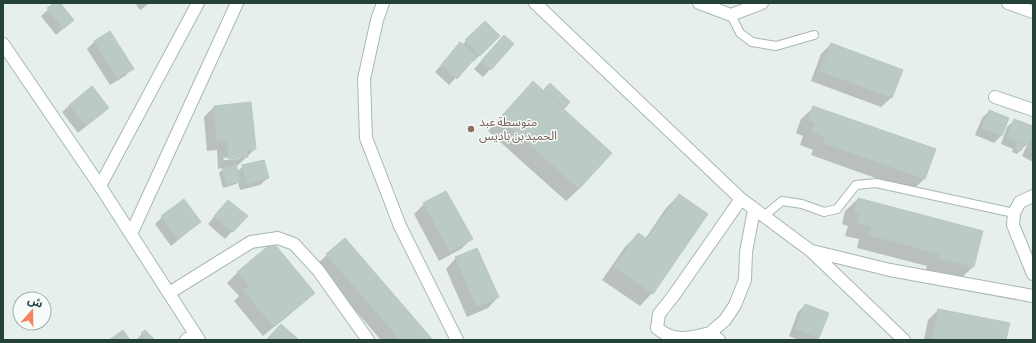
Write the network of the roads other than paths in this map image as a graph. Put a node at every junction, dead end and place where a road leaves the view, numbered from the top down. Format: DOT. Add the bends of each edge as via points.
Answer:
graph roads {
  1 [pos="198,3"];
  2 [pos="237,3"];
  3 [pos="383,3"];
  4 [pos="535,3"];
  5 [pos="699,3"];
  6 [pos="762,3"];
  7 [pos="1008,3"];
  8 [pos="1033,12"];
  9 [pos="731,15"];
  10 [pos="814,35"];
  11 [pos="3,44"];
  12 [pos="996,97"];
  13 [pos="1033,110"];
  14 [pos="100,186"];
  15 [pos="1033,196"];
  16 [pos="741,199"];
  17 [pos="759,213"];
  18 [pos="1014,213"];
  19 [pos="131,234"];
  20 [pos="811,251"];
  21 [pos="1033,274"];
  22 [pos="169,293"];
  23 [pos="1033,296"];
  24 [pos="714,337"];
  25 [pos="193,338"];
  26 [pos="368,340"];
  27 [pos="457,340"];
  28 [pos="904,340"];
  1 -- 14 [label="street"];
  2 -- 19 [label="street"];
  3 -- 27 [label="street" via="364,79 366,138 400,226"];
  4 -- 16 [label="street"];
  5 -- 9 [label="street"];
  6 -- 9 [label="street"];
  7 -- 8 [label="street"];
  9 -- 10 [label="lane" via="740,33 752,42 776,46"];
  11 -- 14 [label="street"];
  12 -- 13 [label="street"];
  14 -- 19 [label="street"];
  15 -- 18 [label="street" via="1020,202"];
  16 -- 17 [label="street"];
  16 -- 24 [label="street" via="659,314 657,328 665,336 685,339"];
  17 -- 18 [label="lane" via="782,201 802,204 824,212 837,209 856,185 876,183"];
  17 -- 20 [label="street"];
  17 -- 24 [label="street" via="746,252 745,280 735,305"];
  18 -- 21 [label="street" via="1013,225"];
  19 -- 22 [label="street"];
  20 -- 23 [label="street" via="890,270"];
  20 -- 28 [label="street"];
  22 -- 25 [label="street"];
  22 -- 26 [label="street" via="251,242 278,238 294,244 318,270"];
}
